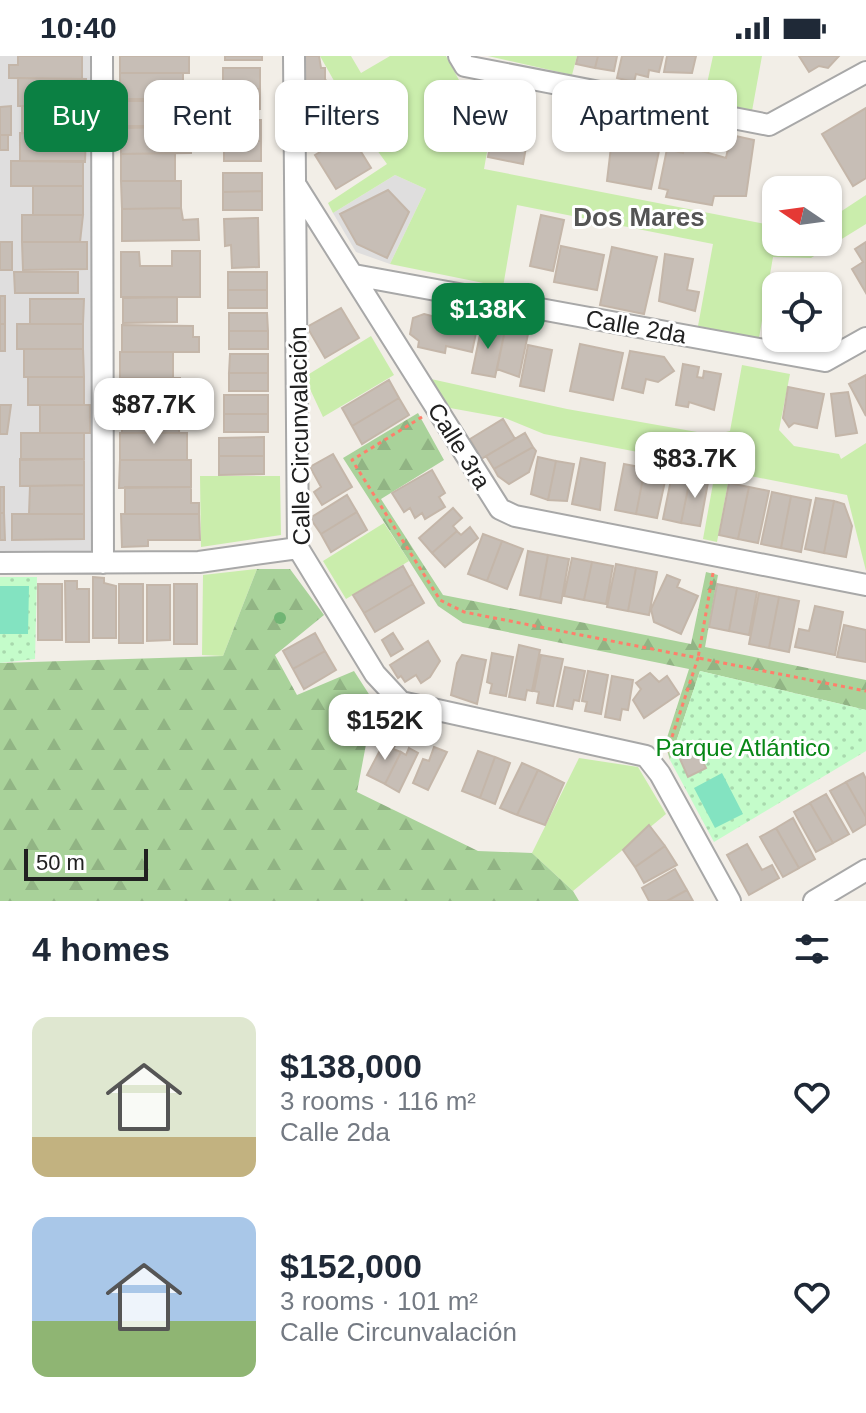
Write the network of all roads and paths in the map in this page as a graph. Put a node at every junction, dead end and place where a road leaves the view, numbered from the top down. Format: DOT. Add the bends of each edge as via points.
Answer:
graph roads {
  1 [pos="102,56"];
  2 [pos="294,56"];
  3 [pos="459,56"];
  4 [pos="866,72"];
  5 [pos="297,187"];
  6 [pos="354,275"];
  7 [pos="866,338"];
  8 [pos="423,416"];
  9 [pos="298,548"];
  10 [pos="0,563"];
  11 [pos="103,563"];
  12 [pos="713,570"];
  13 [pos="866,585"];
  14 [pos="698,658"];
  15 [pos="866,691"];
  16 [pos="664,759"];
  17 [pos="866,870"];
  18 [pos="730,901"];
  19 [pos="814,901"];
  1 -- 11 [label="street"];
  2 -- 5 [label="street, Calle Circunvalación"];
  3 -- 4 [label="street" via="465,66 769,125"];
  5 -- 6 [label="street, Calle 3ra"];
  5 -- 9 [label="street, Calle Circunvalación"];
  6 -- 7 [label="street, Calle 2da" via="825,361"];
  6 -- 13 [label="street, Calle 3ra" via="500,509"];
  8 -- 14 [label="path" via="352,460 440,600 464,612"];
  9 -- 11 [label="street" via="199,562"];
  9 -- 18 [label="street, Calle Circunvalación" via="375,674 401,702 646,756"];
  10 -- 11 [label="street"];
  12 -- 14 [label="path"];
  14 -- 15 [label="path"];
  14 -- 16 [label="path"];
  17 -- 19 [label="street"];
}
